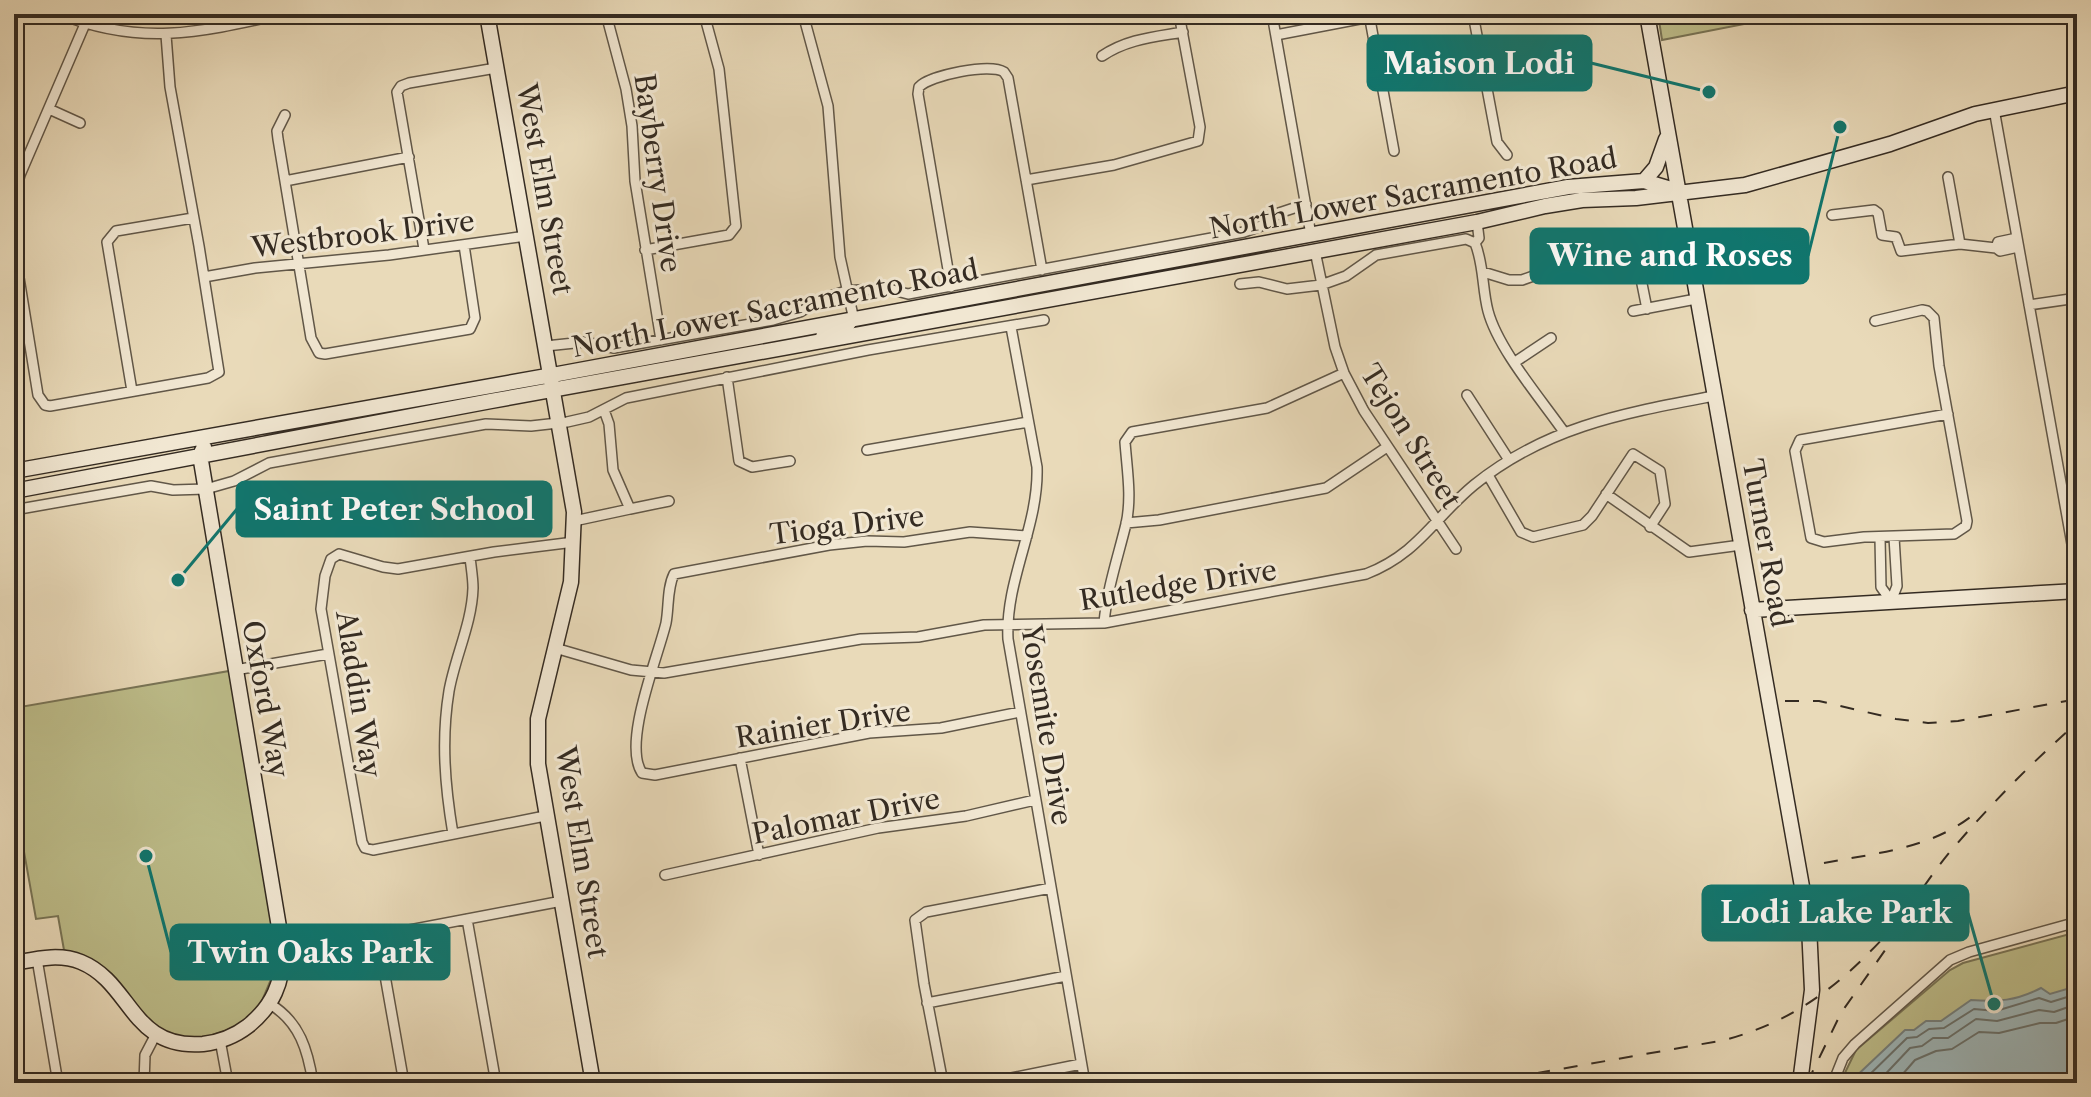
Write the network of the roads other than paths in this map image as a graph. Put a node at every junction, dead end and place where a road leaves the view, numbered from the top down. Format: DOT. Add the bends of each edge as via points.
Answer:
graph roads {
  1 [pos="60,14"];
  2 [pos="283,14"];
  3 [pos="487,14"];
  4 [pos="606,14"];
  5 [pos="704,14"];
  6 [pos="803,14"];
  7 [pos="1179,14"];
  8 [pos="1272,14"];
  9 [pos="1473,14"];
  10 [pos="1647,14"];
  11 [pos="1370,16"];
  12 [pos="85,24"];
  13 [pos="1183,32"];
  14 [pos="166,35"];
  15 [pos="1276,35"];
  16 [pos="1102,56"];
  17 [pos="496,68"];
  18 [pos="2077,93"];
  19 [pos="49,109"];
  20 [pos="1994,109"];
  21 [pos="285,115"];
  22 [pos="80,123"];
  23 [pos="1667,135"];
  24 [pos="1394,151"];
  25 [pos="1507,155"];
  26 [pos="409,157"];
  27 [pos="1948,177"];
  28 [pos="1026,180"];
  29 [pos="285,181"];
  30 [pos="1644,181"];
  31 [pos="1677,191"];
  32 [pos="14,197"];
  33 [pos="1306,204"];
  34 [pos="1832,215"];
  35 [pos="193,218"];
  36 [pos="1391,220"];
  37 [pos="1477,222"];
  38 [pos="1311,235"];
  39 [pos="526,236"];
  40 [pos="2018,242"];
  41 [pos="1475,243"];
  42 [pos="1960,244"];
  43 [pos="464,245"];
  44 [pos="14,247"];
  45 [pos="424,249"];
  46 [pos="645,250"];
  47 [pos="1315,251"];
  48 [pos="299,263"];
  49 [pos="1243,265"];
  50 [pos="1042,270"];
  51 [pos="1483,272"];
  52 [pos="204,277"];
  53 [pos="1240,284"];
  54 [pos="1321,285"];
  55 [pos="951,287"];
  56 [pos="846,291"];
  57 [pos="2077,298"];
  58 [pos="1696,299"];
  59 [pos="2029,305"];
  60 [pos="1647,309"];
  61 [pos="1633,311"];
  62 [pos="19,314"];
  63 [pos="854,320"];
  64 [pos="1044,320"];
  65 [pos="1875,321"];
  66 [pos="1011,327"];
  67 [pos="1551,338"];
  68 [pos="661,340"];
  69 [pos="546,346"];
  70 [pos="785,349"];
  71 [pos="1515,362"];
  72 [pos="1344,373"];
  73 [pos="727,377"];
  74 [pos="552,383"];
  75 [pos="132,391"];
  76 [pos="1467,395"];
  77 [pos="1714,396"];
  78 [pos="604,410"];
  79 [pos="1948,414"];
  80 [pos="1028,422"];
  81 [pos="275,423"];
  82 [pos="558,424"];
  83 [pos="1564,432"];
  84 [pos="1387,447"];
  85 [pos="867,450"];
  86 [pos="200,455"];
  87 [pos="1509,460"];
  88 [pos="790,461"];
  89 [pos="14,471"];
  90 [pos="1488,475"];
  91 [pos="206,489"];
  92 [pos="14,491"];
  93 [pos="1606,494"];
  94 [pos="669,501"];
  95 [pos="630,509"];
  96 [pos="14,510"];
  97 [pos="574,521"];
  98 [pos="1438,521"];
  99 [pos="1126,523"];
  100 [pos="1650,527"];
  101 [pos="1027,536"];
  102 [pos="1894,537"];
  103 [pos="1880,538"];
  104 [pos="574,542"];
  105 [pos="1741,545"];
  106 [pos="1456,549"];
  107 [pos="470,557"];
  108 [pos="2077,572"];
  109 [pos="2077,591"];
  110 [pos="1891,601"];
  111 [pos="1752,610"];
  112 [pos="1104,623"];
  113 [pos="1008,624"];
  114 [pos="555,648"];
  115 [pos="328,654"];
  116 [pos="235,670"];
  117 [pos="652,673"];
  118 [pos="1020,712"];
  119 [pos="740,758"];
  120 [pos="1035,800"];
  121 [pos="545,816"];
  122 [pos="453,834"];
  123 [pos="759,855"];
  124 [pos="665,875"];
  125 [pos="1051,888"];
  126 [pos="562,901"];
  127 [pos="467,919"];
  128 [pos="2077,922"];
  129 [pos="378,936"];
  130 [pos="283,951"];
  131 [pos="37,959"];
  132 [pos="14,963"];
  133 [pos="1066,976"];
  134 [pos="927,1003"];
  135 [pos="270,1004"];
  136 [pos="156,1034"];
  137 [pos="220,1040"];
  138 [pos="1081,1064"];
  139 [pos="942,1082"];
  140 [pos="58,1083"];
  141 [pos="144,1083"];
  142 [pos="228,1083"];
  143 [pos="313,1083"];
  144 [pos="404,1083"];
  145 [pos="496,1083"];
  146 [pos="593,1083"];
  147 [pos="987,1083"];
  148 [pos="1085,1083"];
  149 [pos="1800,1083"];
  150 [pos="1833,1083"];
  1 -- 12 [label="street"];
  2 -- 14 [label="street"];
  3 -- 17 [label="main road, West Elm Street"];
  4 -- 46 [label="street, Bayberry Drive" via="626,89"];
  5 -- 46 [label="street" via="719,69 736,226 729,235"];
  6 -- 56 [label="street" via="828,106"];
  7 -- 13 [label="street"];
  8 -- 15 [label="street"];
  9 -- 25 [label="street" via="1497,142"];
  10 -- 23 [label="main road, Turner Road"];
  11 -- 15 [label="street"];
  11 -- 24 [label="street"];
  12 -- 14 [label="street"];
  12 -- 19 [label="street"];
  13 -- 16 [label="street" via="1134,40"];
  13 -- 28 [label="street" via="1198,141 1114,165"];
  14 -- 35 [label="street"];
  15 -- 33 [label="street"];
  17 -- 26 [label="street" via="401,86 397,92"];
  17 -- 39 [label="main road, West Elm Street"];
  18 -- 20 [label="main road"];
  19 -- 22 [label="street"];
  19 -- 32 [label="street"];
  20 -- 31 [label="main road" via="1745,185"];
  20 -- 40 [label="street"];
  21 -- 29 [label="street" via="277,131"];
  23 -- 30 [label="main road" via="1656,167"];
  23 -- 31 [label="main road, Turner Road"];
  26 -- 29 [label="street"];
  26 -- 45 [label="street"];
  27 -- 42 [label="street"];
  28 -- 50 [label="street"];
  28 -- 55 [label="street" via="1004,72 992,68 922,84 918,94"];
  29 -- 48 [label="street"];
  30 -- 31 [label="main road, North Lower Sacramento Road"];
  30 -- 36 [label="main road, North Lower Sacramento Road" via="1568,187"];
  31 -- 37 [label="main road, North Lower Sacramento Road" via="1582,200"];
  31 -- 58 [label="main road, Turner Road"];
  33 -- 38 [label="street"];
  33 -- 50 [label="street" via="1244,232"];
  34 -- 42 [label="street" via="1874,210 1882,235 1896,237 1901,251"];
  35 -- 52 [label="street"];
  35 -- 75 [label="street" via="116,231 107,242"];
  36 -- 38 [label="main road, North Lower Sacramento Road"];
  36 -- 47 [label="main road" via="1384,228 1326,239"];
  37 -- 41 [label="street"];
  37 -- 47 [label="main road, North Lower Sacramento Road"];
  38 -- 49 [label="main road" via="1307,243 1253,256"];
  38 -- 63 [label="main road, North Lower Sacramento Road"];
  39 -- 43 [label="street, Westbrook Drive"];
  39 -- 69 [label="main road, West Elm Street"];
  40 -- 42 [label="street" via="1998,242 1996,248"];
  40 -- 59 [label="street"];
  41 -- 51 [label="street"];
  41 -- 54 [label="street" via="1466,239 1376,255 1346,276"];
  43 -- 45 [label="street, Westbrook Drive"];
  43 -- 48 [label="street" via="474,310 470,329 325,354 311,338"];
  44 -- 62 [label="street"];
  45 -- 48 [label="street, Westbrook Drive"];
  46 -- 68 [label="street, Bayberry Drive"];
  47 -- 49 [label="main road, North Lower Sacramento Road"];
  47 -- 54 [label="street, Tejon Street"];
  48 -- 52 [label="street, Westbrook Drive"];
  49 -- 70 [label="main road, North Lower Sacramento Road"];
  50 -- 55 [label="street"];
  51 -- 60 [label="street" via="1522,280 1579,249 1634,267"];
  51 -- 71 [label="street" via="1488,312"];
  52 -- 75 [label="street" via="219,366 215,376"];
  53 -- 54 [label="street" via="1287,289"];
  54 -- 72 [label="street, Tejon Street"];
  55 -- 56 [label="street" via="908,294 885,288"];
  56 -- 63 [label="street"];
  56 -- 68 [label="street" via="787,317"];
  57 -- 59 [label="street"];
  58 -- 60 [label="street"];
  58 -- 77 [label="main road, Turner Road"];
  59 -- 108 [label="street"];
  60 -- 61 [label="street"];
  62 -- 75 [label="street" via="38,395 47,405"];
  63 -- 70 [label="street" via="849,327"];
  63 -- 74 [label="main road, North Lower Sacramento Road"];
  64 -- 66 [label="street"];
  65 -- 79 [label="street" via="1922,310 1934,318"];
  66 -- 73 [label="street"];
  66 -- 80 [label="street, Yosemite Drive"];
  67 -- 71 [label="street"];
  68 -- 69 [label="street" via="614,348 584,342"];
  69 -- 74 [label="main road, West Elm Street"];
  70 -- 74 [label="main road, North Lower Sacramento Road"];
  71 -- 83 [label="street"];
  72 -- 84 [label="street, Tejon Street"];
  72 -- 99 [label="street" via="1267,408 1132,432 1125,442"];
  73 -- 78 [label="street" via="626,398"];
  73 -- 88 [label="street" via="739,461 752,467"];
  74 -- 81 [label="main road, North Lower Sacramento Road"];
  74 -- 82 [label="main road, West Elm Street"];
  74 -- 86 [label="main road, North Lower Sacramento Road"];
  76 -- 87 [label="street"];
  77 -- 83 [label="street, Rutledge Drive" via="1617,415"];
  77 -- 105 [label="main road, Turner Road"];
  78 -- 82 [label="street"];
  78 -- 95 [label="street" via="613,470"];
  79 -- 102 [label="street" via="1966,526 1954,534"];
  79 -- 103 [label="street" via="1800,440 1796,445 1811,538"];
  80 -- 85 [label="street"];
  80 -- 101 [label="street, Yosemite Drive" via="1038,490"];
  81 -- 86 [label="main road" via="205,445"];
  81 -- 89 [label="main road, North Lower Sacramento Road"];
  82 -- 91 [label="street" via="486,424 269,463"];
  82 -- 97 [label="main road, West Elm Street"];
  83 -- 87 [label="street, Rutledge Drive"];
  84 -- 98 [label="street, Tejon Street"];
  84 -- 99 [label="street" via="1326,488"];
  86 -- 91 [label="main road, Oxford Way"];
  86 -- 92 [label="main road, North Lower Sacramento Road"];
  87 -- 90 [label="street, Rutledge Drive"];
  90 -- 93 [label="street" via="1521,532 1533,537 1583,525"];
  90 -- 98 [label="street, Rutledge Drive"];
  91 -- 96 [label="street" via="151,486"];
  91 -- 116 [label="main road, Oxford Way"];
  93 -- 100 [label="street"];
  93 -- 100 [label="street" via="1633,454 1660,471 1665,504"];
  94 -- 95 [label="street"];
  95 -- 97 [label="street"];
  97 -- 104 [label="main road, West Elm Street"];
  98 -- 106 [label="street, Tejon Street"];
  98 -- 112 [label="street, Rutledge Drive" via="1400,558 1366,574"];
  99 -- 112 [label="street"];
  100 -- 105 [label="street" via="1689,552"];
  101 -- 113 [label="street, Yosemite Drive"];
  101 -- 117 [label="street, Tioga Drive" via="970,532 842,544 674,574"];
  102 -- 103 [label="street"];
  102 -- 110 [label="street" via="1897,586"];
  103 -- 110 [label="street" via="1881,587"];
  104 -- 107 [label="street"];
  104 -- 114 [label="main road, West Elm Street" via="571,582"];
  105 -- 111 [label="main road, Turner Road"];
  107 -- 115 [label="street, Aladdin Way" via="393,569 339,554 331,559 321,600"];
  107 -- 122 [label="street" via="471,604 444,730"];
  109 -- 110 [label="main road"];
  110 -- 111 [label="main road"];
  111 -- 149 [label="main road, Turner Road" via="1811,939 1812,990"];
  112 -- 113 [label="street, Rutledge Drive"];
  113 -- 117 [label="street, Rutledge Drive" via="861,639"];
  113 -- 118 [label="street, Yosemite Drive"];
  114 -- 117 [label="street, Rutledge Drive"];
  114 -- 121 [label="main road, West Elm Street" via="538,719"];
  115 -- 116 [label="street"];
  115 -- 122 [label="street, Aladdin Way" via="364,846 373,850"];
  116 -- 130 [label="main road, Oxford Way"];
  117 -- 119 [label="street, Rainier Drive" via="637,730 642,773"];
  118 -- 119 [label="street, Rainier Drive"];
  118 -- 120 [label="street, Yosemite Drive"];
  119 -- 123 [label="street"];
  120 -- 123 [label="street, Palomar Drive"];
  120 -- 125 [label="street, Yosemite Drive"];
  121 -- 122 [label="street"];
  121 -- 126 [label="main road, West Elm Street"];
  123 -- 124 [label="street, Palomar Drive"];
  125 -- 133 [label="street, Yosemite Drive"];
  125 -- 134 [label="street" via="922,914 915,920"];
  126 -- 127 [label="street"];
  126 -- 146 [label="main road, West Elm Street"];
  127 -- 129 [label="street"];
  127 -- 145 [label="street"];
  128 -- 150 [label="street" via="1950,960 1855,1044"];
  129 -- 130 [label="street"];
  129 -- 144 [label="street"];
  130 -- 135 [label="main road" via="282,973"];
  131 -- 132 [label="main road"];
  131 -- 136 [label="main road" via="61,957 97,971"];
  131 -- 140 [label="street"];
  133 -- 134 [label="street"];
  133 -- 138 [label="street, Yosemite Drive"];
  134 -- 139 [label="street"];
  135 -- 137 [label="main road" via="242,1031"];
  135 -- 143 [label="street" via="302,1037"];
  136 -- 137 [label="main road" via="194,1044"];
  136 -- 141 [label="street" via="145,1055"];
  137 -- 142 [label="street"];
  138 -- 147 [label="street"];
  138 -- 148 [label="street, Yosemite Drive"];
}
